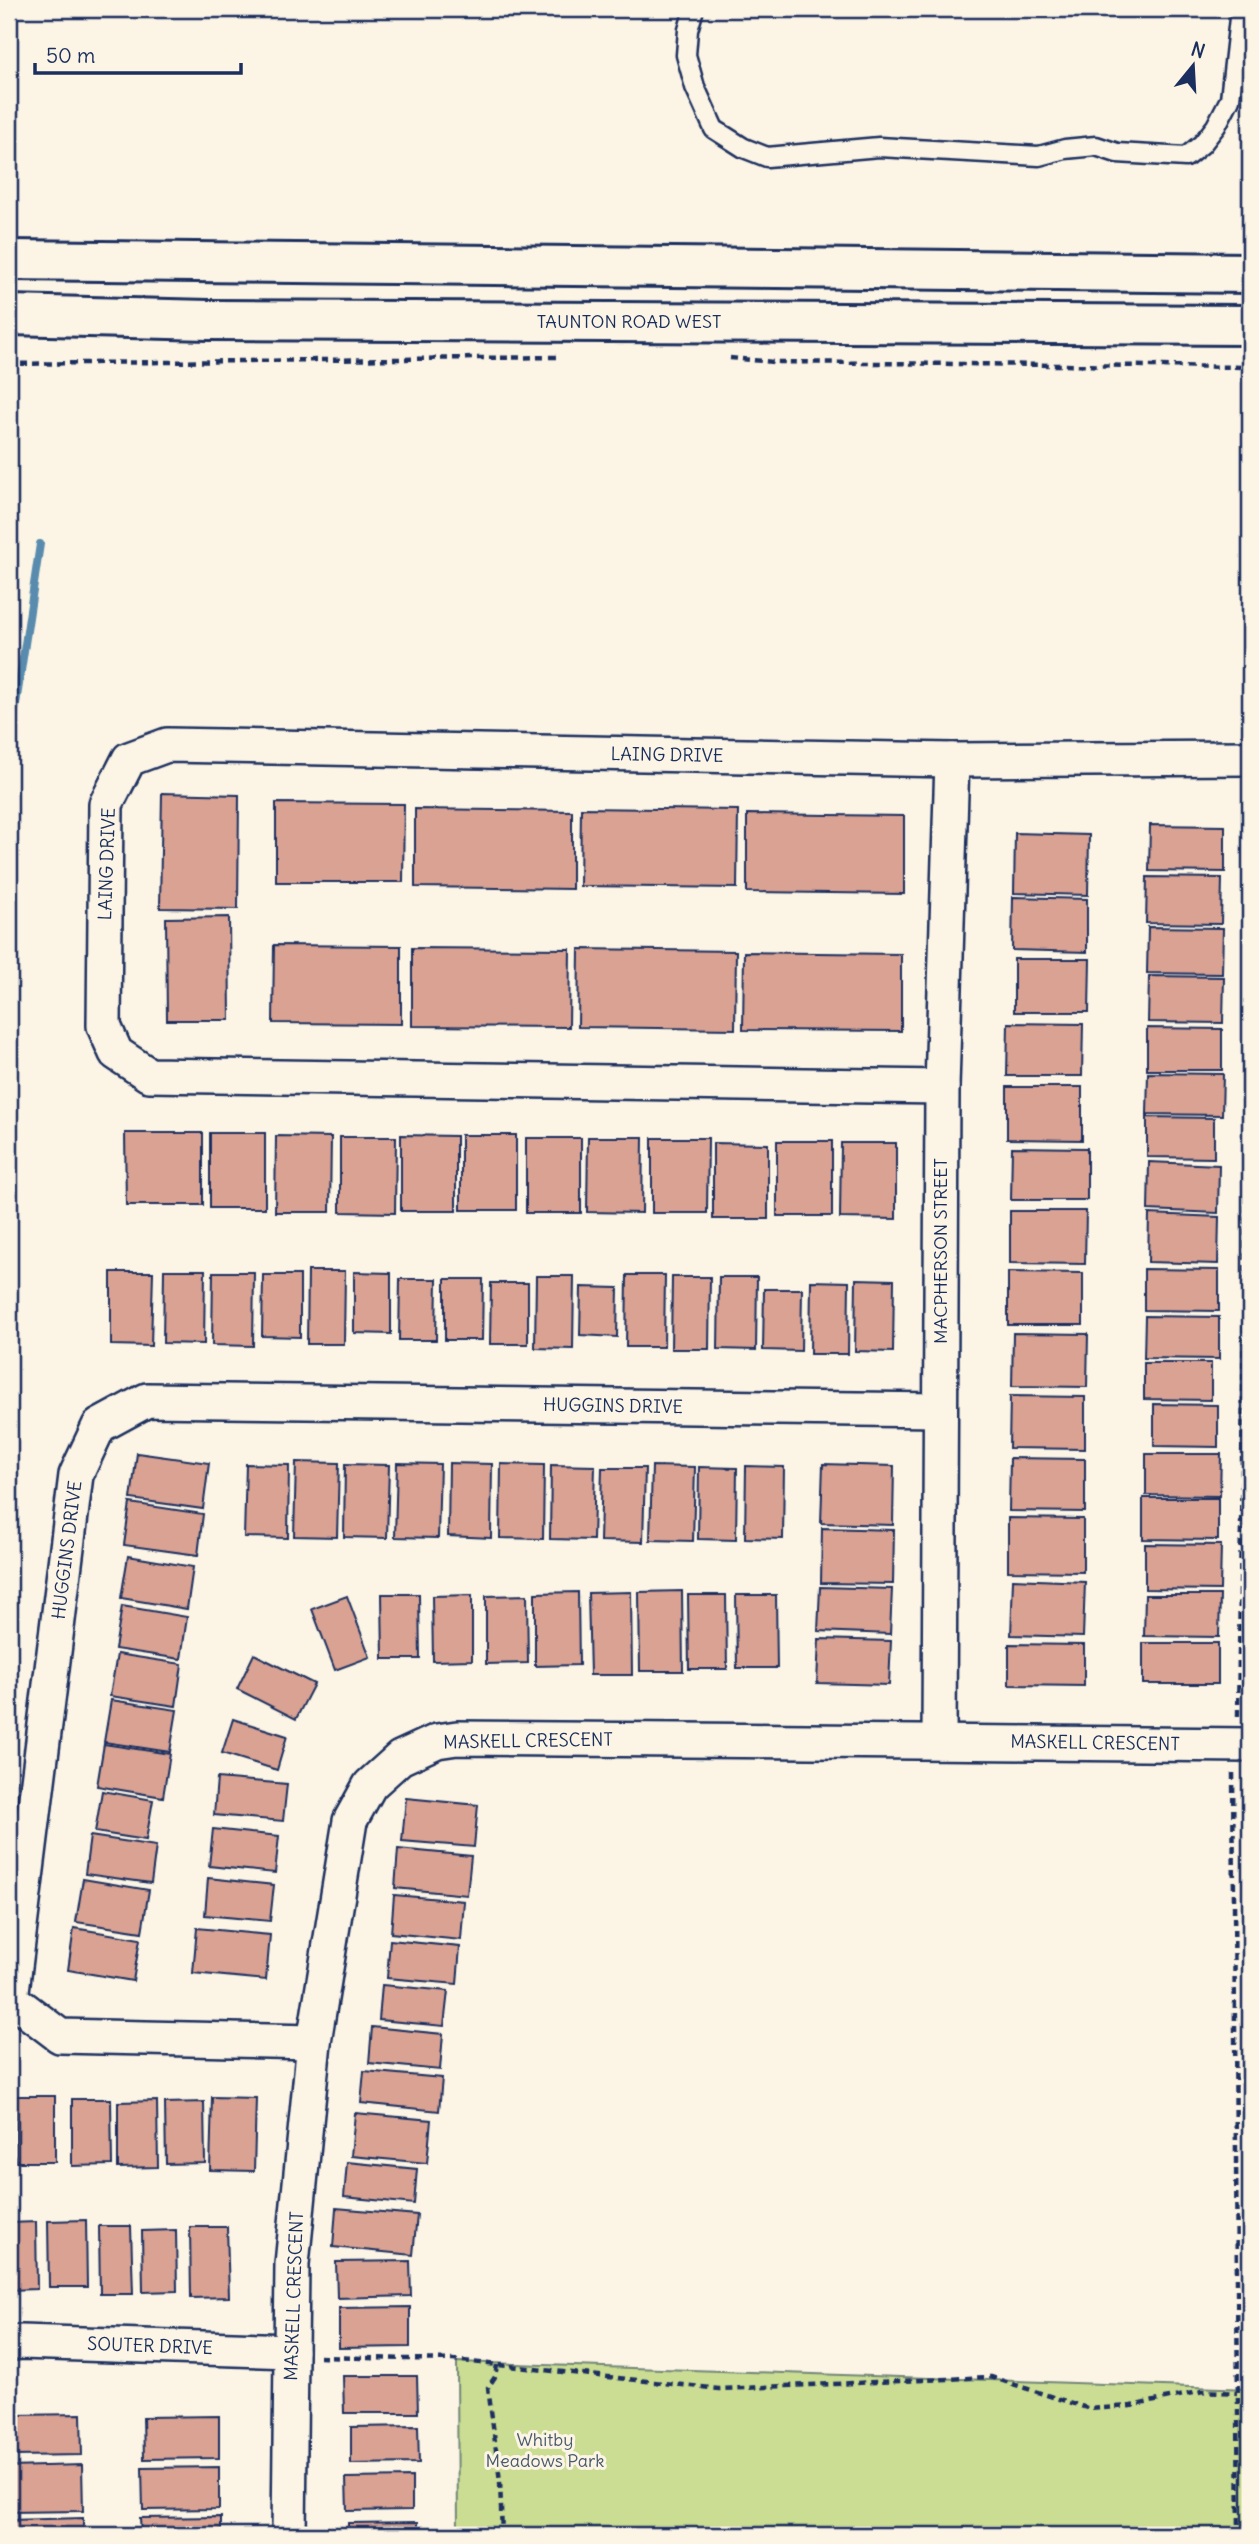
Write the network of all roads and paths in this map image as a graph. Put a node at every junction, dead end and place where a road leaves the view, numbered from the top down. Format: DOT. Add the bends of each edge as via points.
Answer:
graph roads {
  1 [pos="694,9"];
  2 [pos="1240,9"];
  3 [pos="9,260"];
  4 [pos="1250,273"];
  5 [pos="9,315"];
  6 [pos="1250,325"];
  7 [pos="557,357"];
  8 [pos="722,357"];
  9 [pos="9,364"];
  10 [pos="1250,367"];
  11 [pos="1250,758"];
  12 [pos="952,760"];
  13 [pos="1250,954"];
  14 [pos="942,1087"];
  15 [pos="940,1410"];
  16 [pos="1240,1704"];
  17 [pos="939,1742"];
  18 [pos="1250,1745"];
  19 [pos="1232,1783"];
  20 [pos="314,2042"];
  21 [pos="9,2344"];
  22 [pos="291,2351"];
  23 [pos="497,2365"];
  24 [pos="1237,2393"];
  25 [pos="289,2535"];
  26 [pos="502,2535"];
  27 [pos="1239,2535"];
  1 -- 2 [label="lane" via="686,55 714,129 766,157 879,147 1039,156 1096,146 1117,153 1186,157 1216,126 1230,99"];
  3 -- 4 [label="main road"];
  5 -- 6 [label="main road, TAUNTON ROAD WEST"];
  7 -- 9 [label="path"];
  8 -- 10 [label="path" via="774,362"];
  11 -- 12 [label="street, LAING DRIVE"];
  12 -- 14 [label="street, MACPHERSON STREET"];
  12 -- 14 [label="street, LAING DRIVE" via="167,745 129,759 106,804 104,1026 116,1053 149,1075"];
  13 -- 16 [label="path"];
  14 -- 15 [label="street, MACPHERSON STREET"];
  15 -- 17 [label="street, MACPHERSON STREET"];
  15 -- 20 [label="street, HUGGINS DRIVE" via="147,1400 99,1426 76,1475 11,1998 60,2036"];
  17 -- 18 [label="street, MASKELL CRESCENT"];
  17 -- 20 [label="street, MASKELL CRESCENT" via="457,1738 418,1748 377,1777 350,1821"];
  19 -- 24 [label="path"];
  20 -- 22 [label="street, MASKELL CRESCENT" via="292,2264"];
  21 -- 22 [label="street, SOUTER DRIVE"];
  22 -- 23 [label="path" via="314,2357"];
  22 -- 25 [label="street, MASKELL CRESCENT"];
  23 -- 24 [label="path" via="719,2389 991,2377 1090,2409 1203,2391"];
  23 -- 26 [label="path" via="488,2387"];
  24 -- 27 [label="path"];
}
